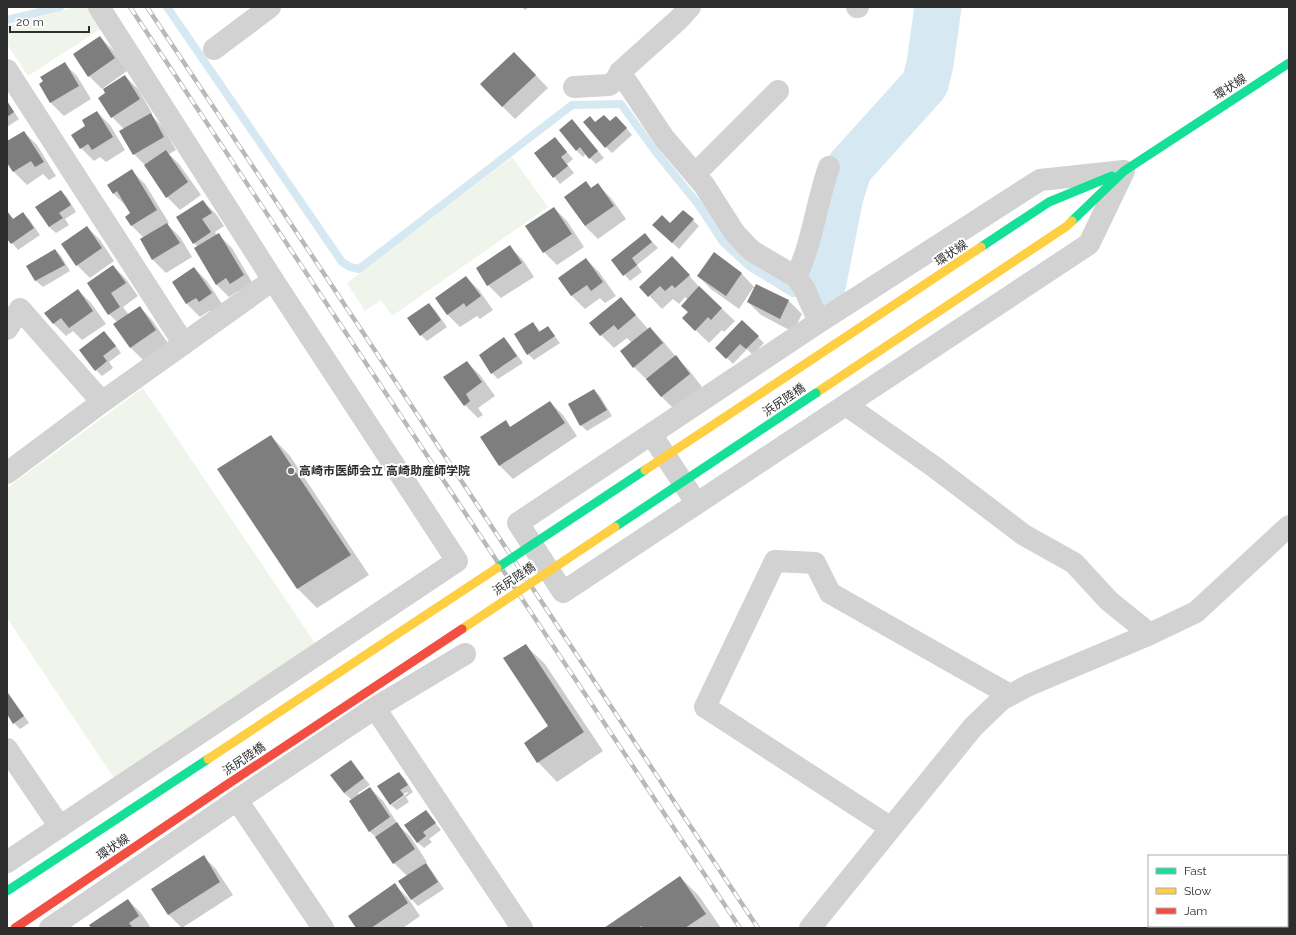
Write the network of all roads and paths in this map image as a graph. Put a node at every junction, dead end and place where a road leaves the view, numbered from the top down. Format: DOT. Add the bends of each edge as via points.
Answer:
graph roads {
  1 [pos="99,7"];
  2 [pos="270,7"];
  3 [pos="690,7"];
  4 [pos="214,49"];
  5 [pos="1289,63"];
  6 [pos="7,70"];
  7 [pos="620,72"];
  8 [pos="574,87"];
  9 [pos="778,91"];
  10 [pos="829,167"];
  11 [pos="1124,171"];
  12 [pos="695,174"];
  13 [pos="796,277"];
  14 [pos="273,280"];
  15 [pos="819,322"];
  16 [pos="7,328"];
  17 [pos="184,344"];
  18 [pos="799,368"];
  19 [pos="816,393"];
  20 [pos="102,402"];
  21 [pos="846,405"];
  22 [pos="651,434"];
  23 [pos="7,473"];
  24 [pos="697,504"];
  25 [pos="1289,526"];
  26 [pos="1150,634"];
  27 [pos="465,654"];
  28 [pos="1010,695"];
  29 [pos="375,708"];
  30 [pos="7,750"];
  31 [pos="208,759"];
  32 [pos="231,793"];
  33 [pos="60,827"];
  34 [pos="891,828"];
  35 [pos="7,862"];
  36 [pos="7,891"];
  37 [pos="15,928"];
  38 [pos="50,928"];
  39 [pos="323,928"];
  40 [pos="522,928"];
  41 [pos="810,928"];
  1 -- 14 [label="street"];
  2 -- 4 [label="street"];
  3 -- 7 [label="street"];
  5 -- 11 [label="street, 環状線"];
  6 -- 17 [label="street"];
  7 -- 8 [label="street" via="616,80 608,85"];
  7 -- 12 [label="street" via="664,138"];
  9 -- 12 [label="street"];
  10 -- 13 [label="street" via="810,240"];
  11 -- 15 [label="street" via="1040,180"];
  11 -- 18 [label="street, 環状線" via="1049,202"];
  11 -- 19 [label="street, 環状線" via="1066,226"];
  11 -- 21 [label="street" via="1088,244"];
  12 -- 13 [label="street" via="743,242 752,251"];
  13 -- 15 [label="street" via="804,288"];
  14 -- 17 [label="street"];
  14 -- 33 [label="street" via="457,561"];
  15 -- 22 [label="street"];
  16 -- 20 [label="street" via="20,309"];
  17 -- 20 [label="street"];
  18 -- 31 [label="street, 浜尻陸橋, bridge"];
  19 -- 32 [label="street, 浜尻陸橋, bridge"];
  20 -- 23 [label="street"];
  21 -- 24 [label="street"];
  21 -- 26 [label="street" via="933,466 1024,535 1074,563 1110,601"];
  22 -- 24 [label="street"];
  22 -- 24 [label="street" via="518,523 563,592"];
  25 -- 26 [label="street" via="1196,612"];
  26 -- 28 [label="street"];
  27 -- 29 [label="street"];
  28 -- 34 [label="street" via="1001,700 973,727"];
  28 -- 34 [label="street" via="830,593 815,562 775,561 705,707"];
  29 -- 32 [label="street"];
  29 -- 40 [label="street"];
  30 -- 33 [label="street"];
  31 -- 36 [label="street, 環状線"];
  32 -- 37 [label="street, 環状線"];
  32 -- 38 [label="street"];
  32 -- 39 [label="street"];
  33 -- 35 [label="street"];
  34 -- 41 [label="street"];
}
